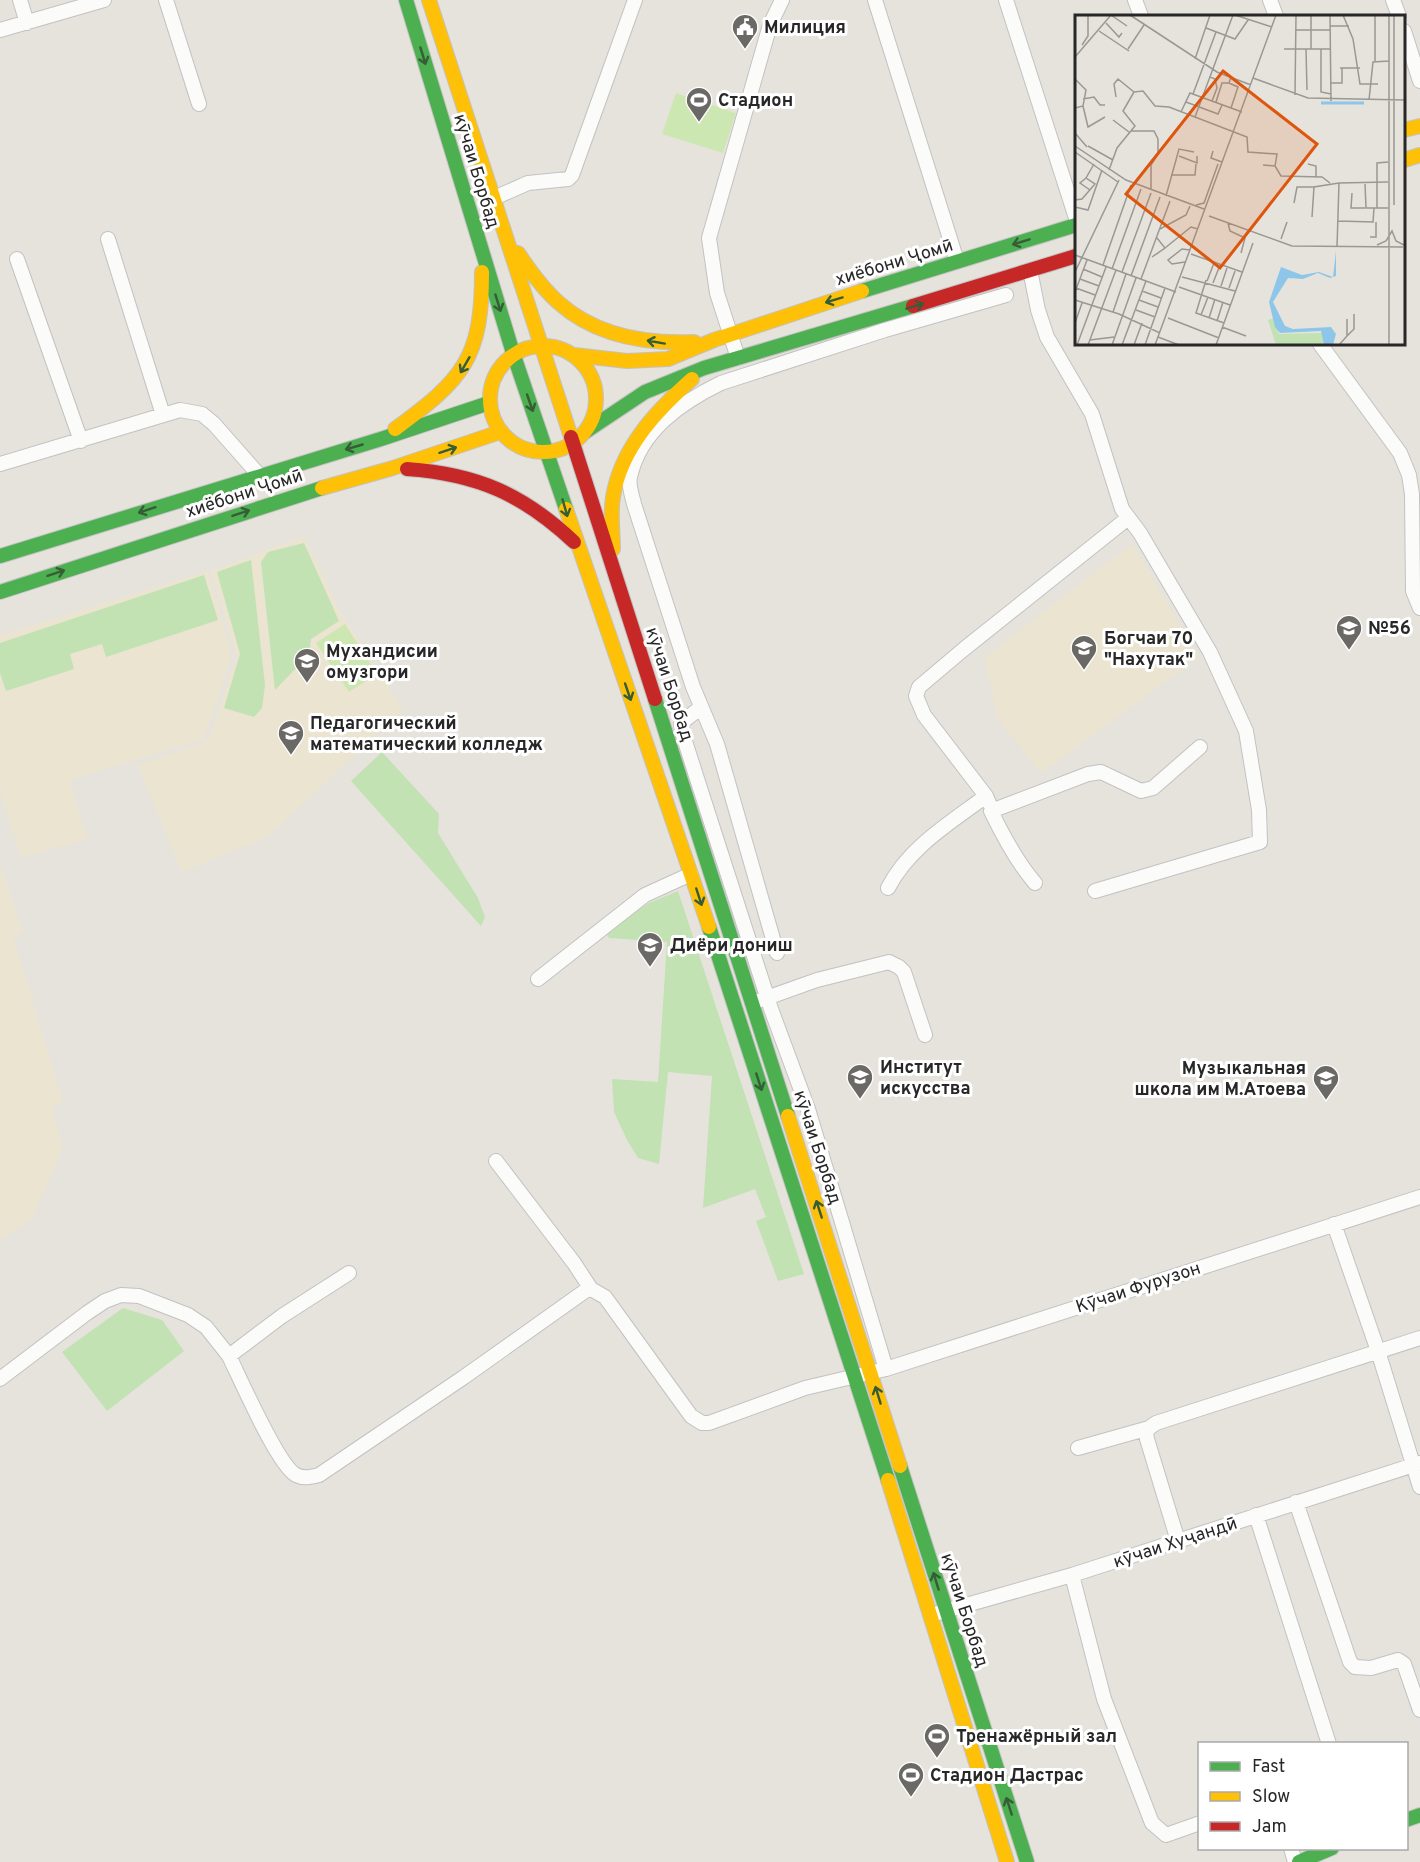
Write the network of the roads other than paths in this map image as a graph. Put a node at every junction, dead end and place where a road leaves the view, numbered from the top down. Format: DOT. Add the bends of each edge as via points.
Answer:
graph roads {
  1 [pos="20,0"];
  2 [pos="101,0"];
  3 [pos="166,0"];
  4 [pos="406,0"];
  5 [pos="429,0"];
  6 [pos="636,0"];
  7 [pos="782,0"];
  8 [pos="875,0"];
  9 [pos="1006,0"];
  10 [pos="1135,0"];
  11 [pos="1270,0"];
  12 [pos="1393,0"];
  13 [pos="1142,15"];
  14 [pos="1275,15"];
  15 [pos="1399,15"];
  16 [pos="27,23"];
  17 [pos="0,30"];
  18 [pos="1405,34"];
  19 [pos="1420,81"];
  20 [pos="199,104"];
  21 [pos="1420,126"];
  22 [pos="1405,130"];
  23 [pos="1420,155"];
  24 [pos="1405,160"];
  25 [pos="494,198"];
  26 [pos="1075,212"];
  27 [pos="1075,226"];
  28 [pos="504,232"];
  29 [pos="108,239"];
  30 [pos="481,246"];
  31 [pos="1075,257"];
  32 [pos="17,259"];
  33 [pos="957,261"];
  34 [pos="1030,270"];
  35 [pos="1006,295"];
  36 [pos="822,334"];
  37 [pos="723,338"];
  38 [pos="542,345"];
  39 [pos="1321,345"];
  40 [pos="827,349"];
  41 [pos="513,353"];
  42 [pos="574,355"];
  43 [pos="738,358"];
  44 [pos="704,368"];
  45 [pos="489,404"];
  46 [pos="163,415"];
  47 [pos="653,423"];
  48 [pos="500,432"];
  49 [pos="585,432"];
  50 [pos="381,439"];
  51 [pos="81,441"];
  52 [pos="572,444"];
  53 [pos="548,452"];
  54 [pos="0,464"];
  55 [pos="393,468"];
  56 [pos="259,475"];
  57 [pos="623,484"];
  58 [pos="1128,518"];
  59 [pos="576,543"];
  60 [pos="0,556"];
  61 [pos="614,569"];
  62 [pos="0,592"];
  63 [pos="1419,606"];
  64 [pos="700,708"];
  65 [pos="1200,747"];
  66 [pos="986,796"];
  67 [pos="991,811"];
  68 [pos="691,874"];
  69 [pos="1035,883"];
  70 [pos="888,888"];
  71 [pos="1095,891"];
  72 [pos="777,953"];
  73 [pos="538,979"];
  74 [pos="767,998"];
  75 [pos="753,1002"];
  76 [pos="925,1035"];
  77 [pos="496,1161"];
  78 [pos="1420,1197"];
  79 [pos="1335,1224"];
  80 [pos="349,1273"];
  81 [pos="591,1289"];
  82 [pos="1420,1338"];
  83 [pos="1378,1352"];
  84 [pos="229,1356"];
  85 [pos="886,1369"];
  86 [pos="871,1372"];
  87 [pos="855,1375"];
  88 [pos="0,1379"];
  89 [pos="1149,1428"];
  90 [pos="1078,1448"];
  91 [pos="1417,1464"];
  92 [pos="1420,1487"];
  93 [pos="1296,1502"];
  94 [pos="1256,1515"];
  95 [pos="1178,1541"];
  96 [pos="1072,1575"];
  97 [pos="946,1612"];
  98 [pos="929,1616"];
  99 [pos="1420,1710"];
  100 [pos="1329,1742"];
  101 [pos="1198,1824"];
  102 [pos="1327,1850"];
  103 [pos="1007,1862"];
  104 [pos="1027,1862"];
  105 [pos="1297,1862"];
  1 -- 16 [label="street"];
  2 -- 16 [label="street"];
  3 -- 20 [label="street"];
  4 -- 30 [label="main road, кӯчаи Борбад, one-way"];
  5 -- 25 [label="main road, кӯчаи Борбад"];
  6 -- 25 [label="street" via="572,175 567,179 528,183"];
  7 -- 37 [label="street" via="770,25 709,238"];
  8 -- 33 [label="street"];
  9 -- 26 [label="street"];
  10 -- 13 [label="street"];
  11 -- 14 [label="street"];
  12 -- 15 [label="street"];
  16 -- 17 [label="street"];
  18 -- 19 [label="street"];
  21 -- 22 [label="main road"];
  23 -- 24 [label="main road"];
  25 -- 28 [label="main road, кӯчаи Борбад"];
  27 -- 33 [label="main road, хиёбони Ҷомӣ, one-way"];
  37 -- 28 [label="main road, one-way" via="669,344 617,334 584,320 550,294"];
  28 -- 38 [label="main road, кӯчаи Борбад"];
  29 -- 46 [label="street"];
  30 -- 41 [label="main road, кӯчаи Борбад, one-way"];
  30 -- 50 [label="main road, one-way" via="483,300 478,330 464,368 438,398"];
  31 -- 34 [label="main road"];
  32 -- 51 [label="street"];
  33 -- 37 [label="main road, хиёбони Ҷомӣ, one-way"];
  36 -- 34 [label="main road, one-way"];
  34 -- 58 [label="street" via="1047,337 1092,414"];
  35 -- 40 [label="street"];
  36 -- 40 [label="street"];
  36 -- 43 [label="main road"];
  37 -- 42 [label="main road" via="668,358 627,361"];
  37 -- 43 [label="street"];
  38 -- 41 [label="main road"];
  38 -- 42 [label="main road" via="559,347"];
  38 -- 52 [label="main road, кӯчаи Борбад"];
  39 -- 63 [label="street" via="1400,453 1409,475 1413,591"];
  40 -- 47 [label="street" via="721,382"];
  41 -- 45 [label="main road" via="496,374"];
  41 -- 53 [label="main road, кӯчаи Борбад, one-way"];
  42 -- 49 [label="main road" via="594,381 597,399"];
  43 -- 44 [label="main road"];
  44 -- 47 [label="main road" via="660,407"];
  44 -- 49 [label="main road" via="645,392"];
  45 -- 48 [label="main road"];
  45 -- 50 [label="main road, хиёбони Ҷомӣ"];
  46 -- 51 [label="street"];
  46 -- 56 [label="street" via="180,410 202,414"];
  47 -- 57 [label="main road" via="621,468"];
  48 -- 53 [label="main road" via="513,444 530,451"];
  55 -- 48 [label="main road, хиёбони Ҷомӣ, one-way"];
  49 -- 52 [label="main road"];
  50 -- 56 [label="main road, хиёбони Ҷомӣ, one-way"];
  51 -- 54 [label="street"];
  52 -- 53 [label="main road"];
  52 -- 61 [label="main road, кӯчаи Борбад"];
  53 -- 59 [label="main road, кӯчаи Борбад, one-way"];
  55 -- 59 [label="main road" via="455,473 502,488"];
  62 -- 55 [label="main road, хиёбони Ҷомӣ, one-way" via="302,493"];
  56 -- 60 [label="main road, хиёбони Ҷомӣ, one-way"];
  57 -- 61 [label="main road" via="613,500"];
  57 -- 64 [label="street" via="634,504"];
  58 -- 66 [label="street" via="919,687 916,696 924,715"];
  58 -- 71 [label="street" via="1210,652 1246,731 1261,835 1260,842"];
  59 -- 68 [label="main road, кӯчаи Борбад, one-way"];
  61 -- 75 [label="main road, кӯчаи Борбад"];
  64 -- 72 [label="street" via="717,744"];
  64 -- 74 [label="street" via="681,723 682,732"];
  65 -- 67 [label="street" via="1153,788 1141,791 1101,772"];
  66 -- 67 [label="street"];
  66 -- 70 [label="street" via="920,846"];
  67 -- 69 [label="street"];
  68 -- 73 [label="street" via="645,895"];
  68 -- 87 [label="main road, кӯчаи Борбад, one-way"];
  74 -- 75 [label="street"];
  74 -- 76 [label="street" via="817,980 889,962 904,972"];
  74 -- 85 [label="street" via="808,1109"];
  86 -- 75 [label="main road, кӯчаи Борбад, one-way"];
  77 -- 81 [label="street"];
  78 -- 79 [label="street, Кӯчаи Фурузон"];
  79 -- 83 [label="street"];
  79 -- 85 [label="street, Кӯчаи Фурузон"];
  80 -- 84 [label="street"];
  81 -- 84 [label="street" via="332,1467 311,1477 290,1471"];
  81 -- 87 [label="street, Кӯчаи Фурузон" via="605,1297 691,1416 702,1423"];
  82 -- 83 [label="street"];
  83 -- 89 [label="street"];
  83 -- 91 [label="street"];
  84 -- 88 [label="street" via="206,1328 188,1315 139,1296 121,1295 87,1313"];
  85 -- 86 [label="street, Кӯчаи Фурузон"];
  86 -- 87 [label="street, Кӯчаи Фурузон"];
  97 -- 86 [label="main road, кӯчаи Борбад, one-way"];
  87 -- 98 [label="main road, кӯчаи Борбад"];
  89 -- 90 [label="street"];
  89 -- 95 [label="street" via="1147,1439"];
  91 -- 92 [label="street"];
  91 -- 93 [label="street, кӯчаи Хуҷандӣ"];
  93 -- 94 [label="street, кӯчаи Хуҷандӣ"];
  93 -- 99 [label="street" via="1350,1662 1355,1667 1371,1668 1398,1660 1404,1664"];
  94 -- 95 [label="street, кӯчаи Хуҷандӣ"];
  94 -- 100 [label="street"];
  95 -- 96 [label="street, кӯчаи Хуҷандӣ"];
  96 -- 97 [label="street, кӯчаи Хуҷандӣ"];
  96 -- 101 [label="street" via="1104,1699 1152,1823 1166,1835"];
  97 -- 98 [label="street, кӯчаи Хуҷандӣ"];
  104 -- 97 [label="main road, кӯчаи Борбад, one-way"];
  98 -- 103 [label="main road, кӯчаи Борбад"];
  102 -- 105 [label="main road"];
}
